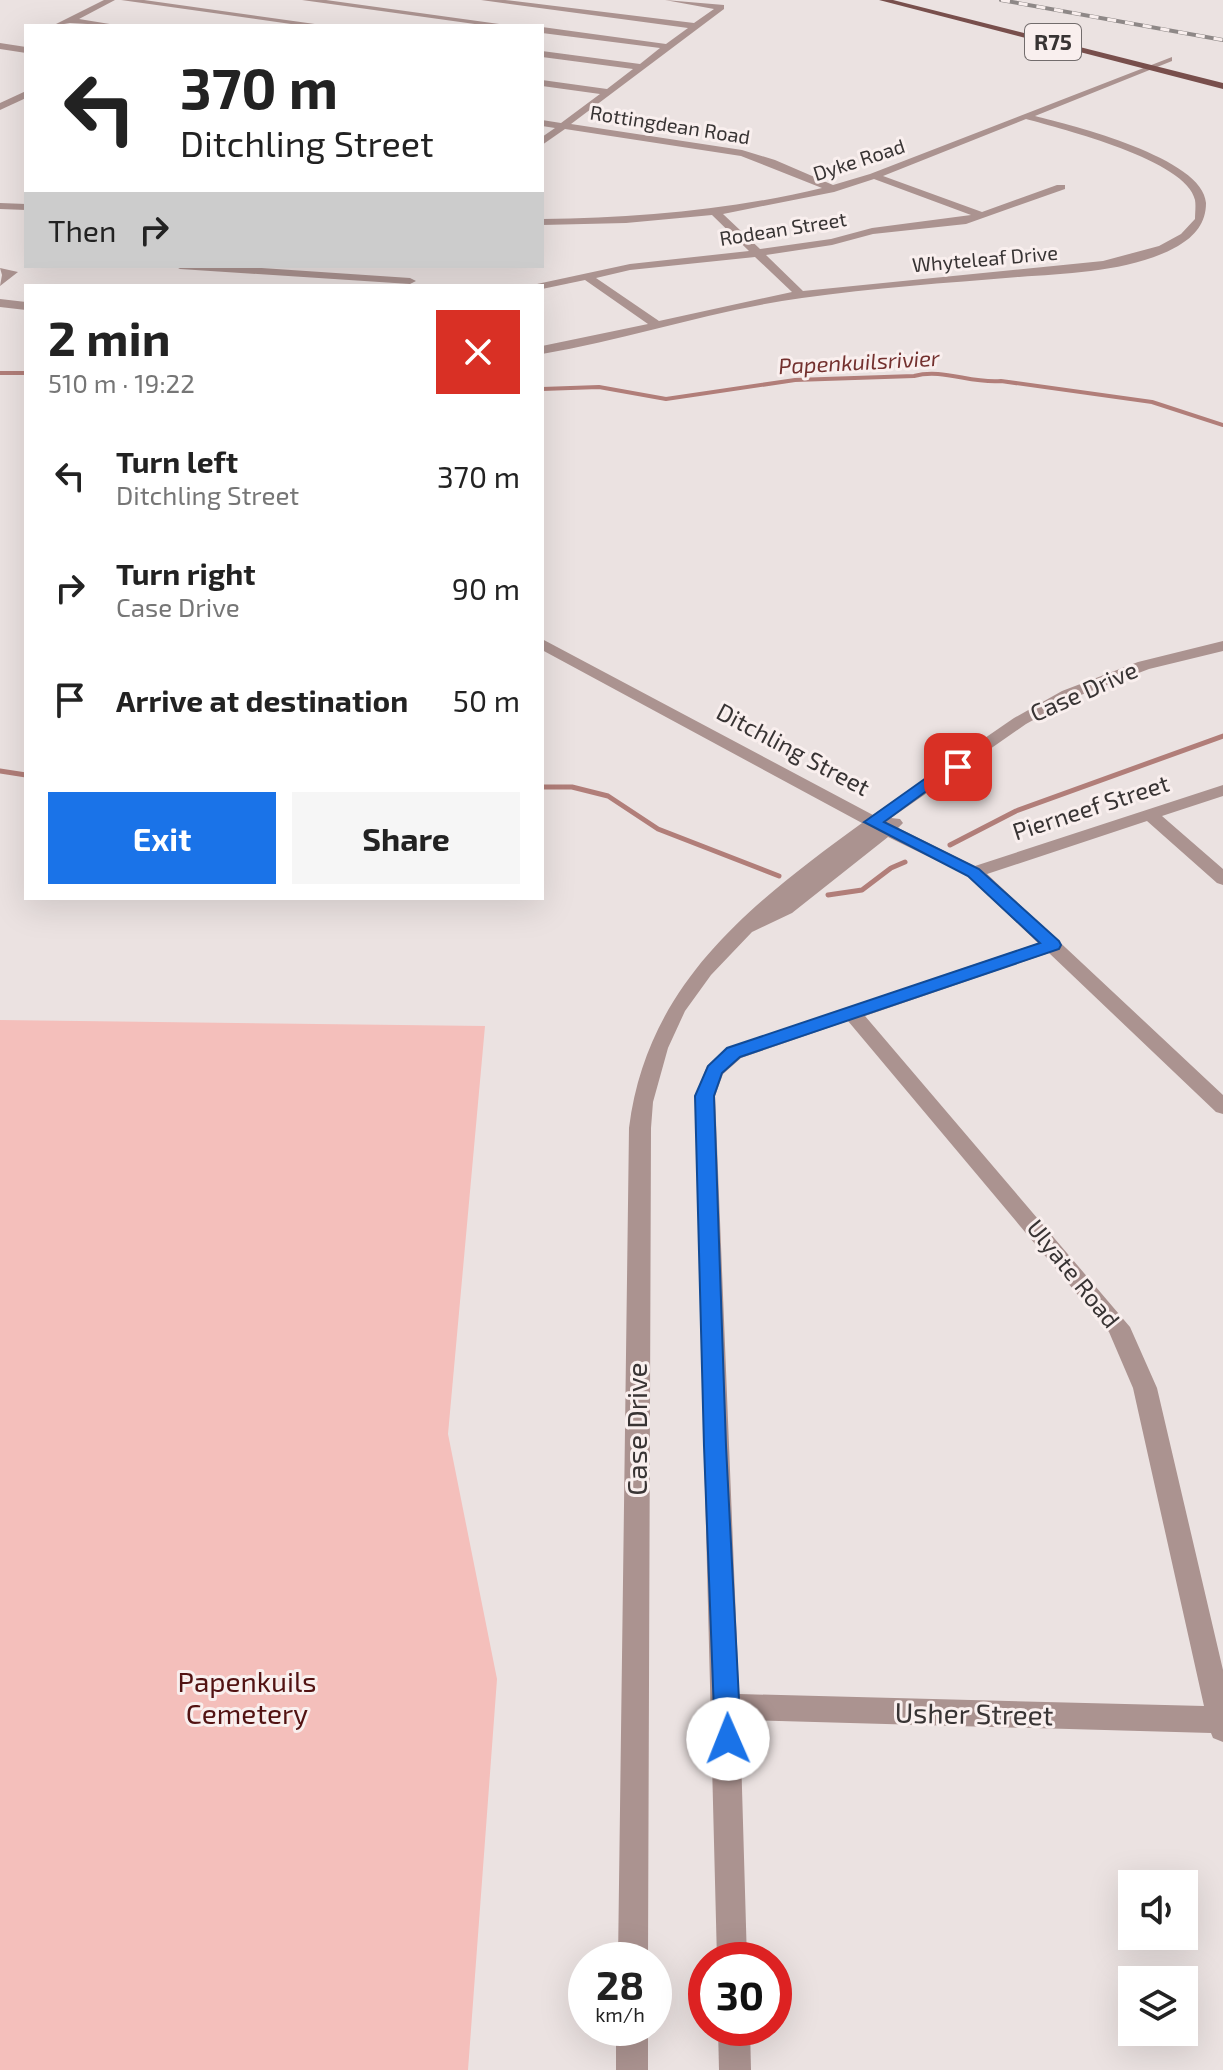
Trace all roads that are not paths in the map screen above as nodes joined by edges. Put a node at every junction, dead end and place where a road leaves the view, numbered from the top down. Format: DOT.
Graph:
graph roads {
  1 [pos="111,0"];
  2 [pos="125,0"];
  3 [pos="485,0"];
  4 [pos="669,0"];
  5 [pos="883,0"];
  6 [pos="925,0"];
  7 [pos="312,2"];
  8 [pos="522,2"];
  9 [pos="508,10"];
  10 [pos="293,14"];
  11 [pos="498,17"];
  12 [pos="69,19"];
  13 [pos="281,20"];
  14 [pos="1018,22"];
  15 [pos="60,24"];
  16 [pos="104,24"];
  17 [pos="274,24"];
  18 [pos="310,24"];
  19 [pos="478,24"];
  20 [pos="488,24"];
  21 [pos="697,26"];
  22 [pos="544,30"];
  23 [pos="670,47"];
  24 [pos="544,54"];
  25 [pos="1107,56"];
  26 [pos="1156,56"];
  27 [pos="1169,59"];
  28 [pos="1183,62"];
  29 [pos="1149,66"];
  30 [pos="641,67"];
  31 [pos="1127,75"];
  32 [pos="544,83"];
  33 [pos="1223,86"];
  34 [pos="609,92"];
  35 [pos="24,95"];
  36 [pos="0,107"];
  37 [pos="1025,116"];
  38 [pos="544,120"];
  39 [pos="569,124"];
  40 [pos="544,141"];
  41 [pos="874,176"];
  42 [pos="1061,187"];
  43 [pos="834,189"];
  44 [pos="0,206"];
  45 [pos="24,207"];
  46 [pos="715,212"];
  47 [pos="983,216"];
  48 [pos="544,222"];
  49 [pos="757,253"];
  50 [pos="205,268"];
  51 [pos="10,270"];
  52 [pos="588,277"];
  53 [pos="0,283"];
  54 [pos="409,284"];
  55 [pos="544,285"];
  56 [pos="800,294"];
  57 [pos="0,303"];
  58 [pos="24,306"];
  59 [pos="658,326"];
  60 [pos="544,350"];
  61 [pos="544,645"];
  62 [pos="1223,646"];
  63 [pos="1223,790"];
  64 [pos="1150,814"];
  65 [pos="880,826"];
  66 [pos="974,872"];
  67 [pos="1223,879"];
  68 [pos="1053,945"];
  69 [pos="852,1013"];
  70 [pos="1223,1107"];
  71 [pos="727,1707"];
  72 [pos="1222,1724"];
  73 [pos="633,1942"];
  74 [pos="732,1942"];
  75 [pos="632,2046"];
  76 [pos="734,2046"];
  77 [pos="632,2070"];
  78 [pos="735,2070"];
  1 -- 12 [label="street"];
  2 -- 13 [label="street"];
  3 -- 8 [label="street"];
  4 -- 21 [label="street"];
  5 -- 25 [label="main road, R75"];
  6 -- 14 [label="main road, R75"];
  7 -- 19 [label="street"];
  8 -- 9 [label="street"];
  8 -- 21 [label="street"];
  10 -- 13 [label="street"];
  11 -- 20 [label="street"];
  12 -- 15 [label="street"];
  12 -- 16 [label="street"];
  13 -- 17 [label="street"];
  13 -- 18 [label="street"];
  21 -- 23 [label="street"];
  22 -- 23 [label="street"];
  23 -- 30 [label="street"];
  24 -- 30 [label="street"];
  25 -- 29 [label="main road, R75"];
  25 -- 31 [label="main road"];
  26 -- 27 [label="main road"];
  27 -- 28 [label="main road"];
  27 -- 29 [label="street, Dyke Road"];
  29 -- 31 [label="street, Dyke Road"];
  29 -- 33 [label="main road, R75"];
  30 -- 34 [label="street"];
  31 -- 37 [label="street, Dyke Road"];
  32 -- 34 [label="street"];
  34 -- 39 [label="street"];
  35 -- 36 [label="street"];
  37 -- 41 [label="street, Dyke Road"];
  37 -- 56 [label="street, Whyteleaf Drive"];
  38 -- 39 [label="street, Rottingdean Road"];
  39 -- 40 [label="street"];
  39 -- 43 [label="street, Rottingdean Road"];
  41 -- 43 [label="street, Dyke Road"];
  41 -- 47 [label="street"];
  42 -- 47 [label="street, Rodean Street"];
  43 -- 46 [label="street, Dyke Road"];
  44 -- 45 [label="street"];
  46 -- 48 [label="street, Dyke Road"];
  46 -- 49 [label="street"];
  47 -- 49 [label="street, Rodean Street"];
  49 -- 52 [label="street, Rodean Street"];
  49 -- 56 [label="street"];
  50 -- 54 [label="street"];
  51 -- 53 [label="street"];
  52 -- 55 [label="street, Rodean Street"];
  52 -- 59 [label="street"];
  56 -- 59 [label="street, Whyteleaf Drive"];
  57 -- 58 [label="street"];
  59 -- 60 [label="street, Whyteleaf Drive"];
  61 -- 65 [label="street, Ditchling Street"];
  62 -- 65 [label="street, Case Drive"];
  63 -- 64 [label="street, Pierneef Street"];
  64 -- 66 [label="street, Pierneef Street"];
  64 -- 67 [label="street"];
  65 -- 66 [label="street, Ditchling Street"];
  65 -- 73 [label="street, Case Drive"];
  66 -- 68 [label="street, Ditchling Street"];
  68 -- 69 [label="street"];
  68 -- 70 [label="street, Ditchling Street"];
  69 -- 71 [label="street"];
  69 -- 72 [label="street, Ulyate Road"];
  71 -- 72 [label="street, Usher Street"];
  71 -- 74 [label="street"];
  75 -- 77 [label="street"];
  76 -- 78 [label="street"];
}
